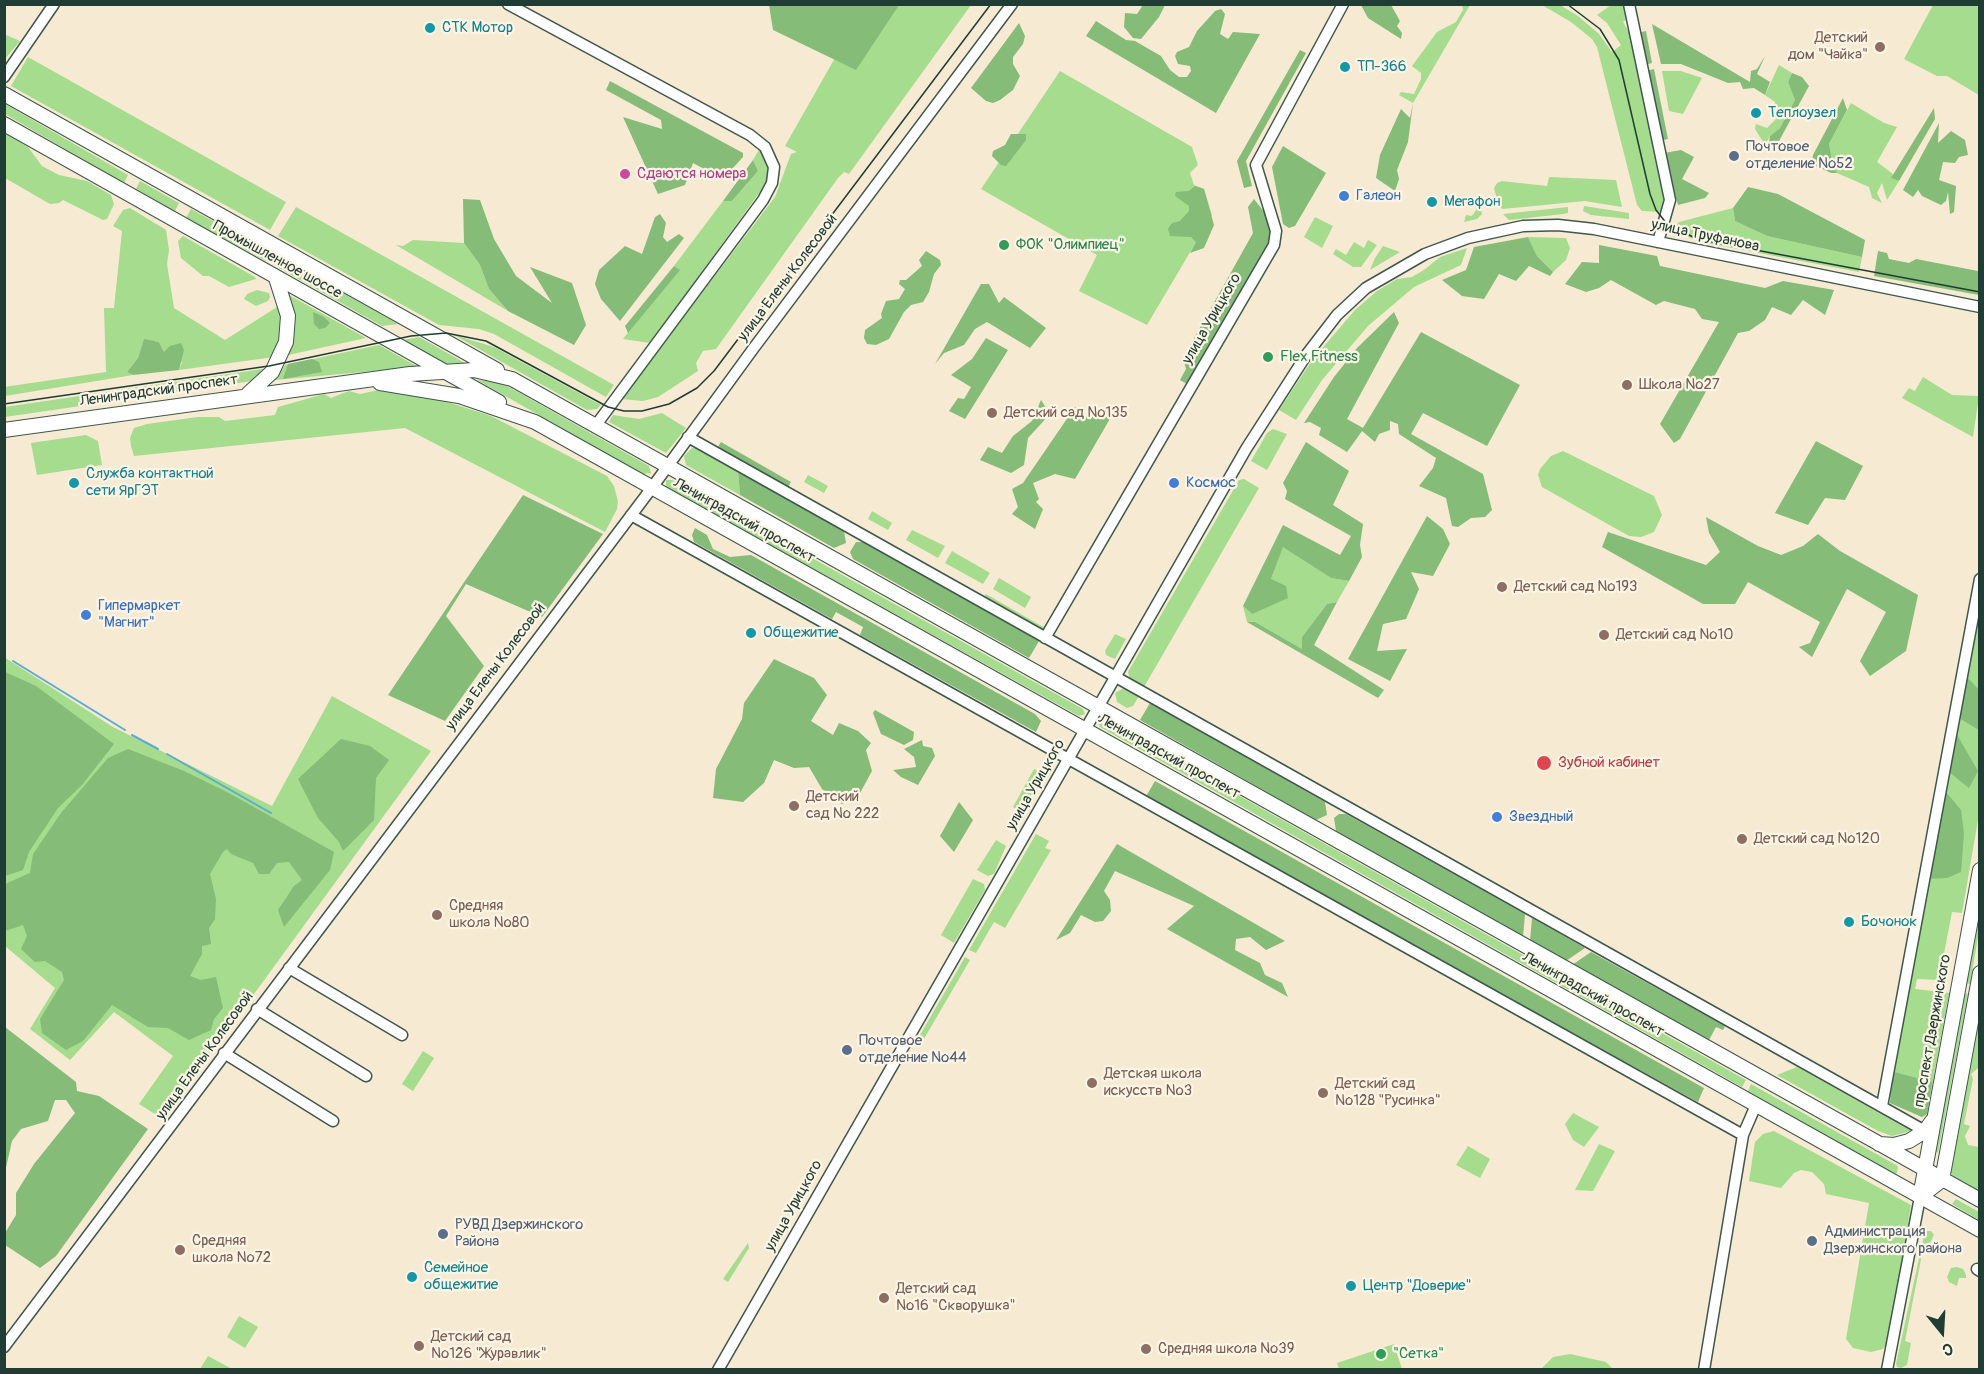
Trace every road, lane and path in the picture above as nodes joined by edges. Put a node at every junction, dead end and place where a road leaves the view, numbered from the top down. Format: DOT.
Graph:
graph roads {
  1 [pos="54,4"];
  2 [pos="508,4"];
  3 [pos="1012,4"];
  4 [pos="1344,4"];
  5 [pos="1629,4"];
  6 [pos="4,77"];
  7 [pos="4,94"];
  8 [pos="4,124"];
  9 [pos="138,170"];
  10 [pos="125,193"];
  11 [pos="188,199"];
  12 [pos="176,222"];
  13 [pos="1658,242"];
  14 [pos="280,249"];
  15 [pos="1425,254"];
  16 [pos="271,275"];
  17 [pos="1980,307"];
  18 [pos="444,371"];
  19 [pos="512,379"];
  20 [pos="319,385"];
  21 [pos="247,395"];
  22 [pos="535,422"];
  23 [pos="596,426"];
  24 [pos="4,430"];
  25 [pos="688,437"];
  26 [pos="668,466"];
  27 [pos="651,489"];
  28 [pos="631,515"];
  29 [pos="1980,579"];
  30 [pos="1045,638"];
  31 [pos="1115,678"];
  32 [pos="1098,707"];
  33 [pos="1086,729"];
  34 [pos="1068,759"];
  35 [pos="1980,870"];
  36 [pos="289,968"];
  37 [pos="1980,973"];
  38 [pos="257,1010"];
  39 [pos="402,1035"];
  40 [pos="224,1053"];
  41 [pos="366,1076"];
  42 [pos="1756,1105"];
  43 [pos="1882,1106"];
  44 [pos="1934,1118"];
  45 [pos="333,1121"];
  46 [pos="1925,1131"];
  47 [pos="1743,1135"];
  48 [pos="1877,1144"];
  49 [pos="1925,1171"];
  50 [pos="1942,1180"];
  51 [pos="1920,1197"];
  52 [pos="1980,1200"];
  53 [pos="1980,1230"];
  54 [pos="4,1347"];
  55 [pos="718,1370"];
  56 [pos="1704,1370"];
  57 [pos="1887,1370"];
  1 -- 6 [label="street"];
  2 -- 23 [label="street"];
  3 -- 25 [label="street, улица Елены Колесовой"];
  4 -- 30 [label="street, улица Урицкого"];
  5 -- 13 [label="street"];
  7 -- 9 [label="main road, Промышленное шоссе"];
  8 -- 10 [label="main road, Промышленное шоссе"];
  9 -- 10 [label="main road"];
  9 -- 11 [label="main road, Промышленное шоссе"];
  10 -- 12 [label="main road, Промышленное шоссе"];
  11 -- 12 [label="main road"];
  11 -- 14 [label="main road, Промышленное шоссе"];
  12 -- 16 [label="main road, Промышленное шоссе"];
  13 -- 15 [label="street, улица Труфанова"];
  13 -- 17 [label="street, улица Труфанова"];
  14 -- 16 [label="main road"];
  14 -- 19 [label="main road, Промышленное шоссе"];
  15 -- 31 [label="street, улица Урицкого"];
  16 -- 18 [label="main road, Промышленное шоссе"];
  16 -- 21 [label="main road"];
  18 -- 19 [label="main road, Ленинградский проспект"];
  18 -- 20 [label="main road, Ленинградский проспект"];
  18 -- 22 [label="main road, Промышленное шоссе"];
  19 -- 23 [label="main road, Ленинградский проспект"];
  20 -- 21 [label="main road, Ленинградский проспект"];
  20 -- 22 [label="main road, Ленинградский проспект"];
  21 -- 24 [label="main road, Ленинградский проспект"];
  22 -- 27 [label="main road, Ленинградский проспект"];
  23 -- 26 [label="main road, Ленинградский проспект"];
  25 -- 26 [label="street, улица Елены Колесовой"];
  25 -- 30 [label="street"];
  26 -- 27 [label="street, улица Елены Колесовой"];
  26 -- 32 [label="main road, Ленинградский проспект"];
  27 -- 28 [label="street, улица Елены Колесовой"];
  27 -- 33 [label="main road, Ленинградский проспект"];
  28 -- 34 [label="street"];
  28 -- 36 [label="street, улица Елены Колесовой"];
  29 -- 43 [label="street"];
  30 -- 31 [label="street"];
  31 -- 32 [label="street, улица Урицкого"];
  31 -- 43 [label="street"];
  32 -- 33 [label="street, улица Урицкого"];
  32 -- 48 [label="main road, Ленинградский проспект"];
  33 -- 34 [label="street, улица Урицкого"];
  33 -- 42 [label="main road, Ленинградский проспект"];
  34 -- 47 [label="street"];
  34 -- 55 [label="street, улица Урицкого"];
  35 -- 44 [label="main road, проспект Дзержинского"];
  36 -- 38 [label="street, улица Елены Колесовой"];
  36 -- 39 [label="street"];
  37 -- 50 [label="main road"];
  38 -- 40 [label="street, улица Елены Колесовой"];
  38 -- 41 [label="street"];
  40 -- 45 [label="street"];
  40 -- 54 [label="street, улица Елены Колесовой"];
  42 -- 47 [label="street"];
  42 -- 51 [label="main road, Ленинградский проспект"];
  43 -- 46 [label="street"];
  44 -- 46 [label="main road"];
  44 -- 49 [label="main road, проспект Дзержинского"];
  46 -- 48 [label="main road"];
  47 -- 56 [label="street"];
  48 -- 49 [label="main road, Ленинградский проспект"];
  49 -- 50 [label="main road, Ленинградский проспект"];
  49 -- 51 [label="main road, проспект Дзержинского"];
  50 -- 51 [label="main road"];
  50 -- 52 [label="main road, Ленинградский проспект"];
  51 -- 53 [label="main road, Ленинградский проспект"];
  51 -- 57 [label="street, проспект Дзержинского"];
}
